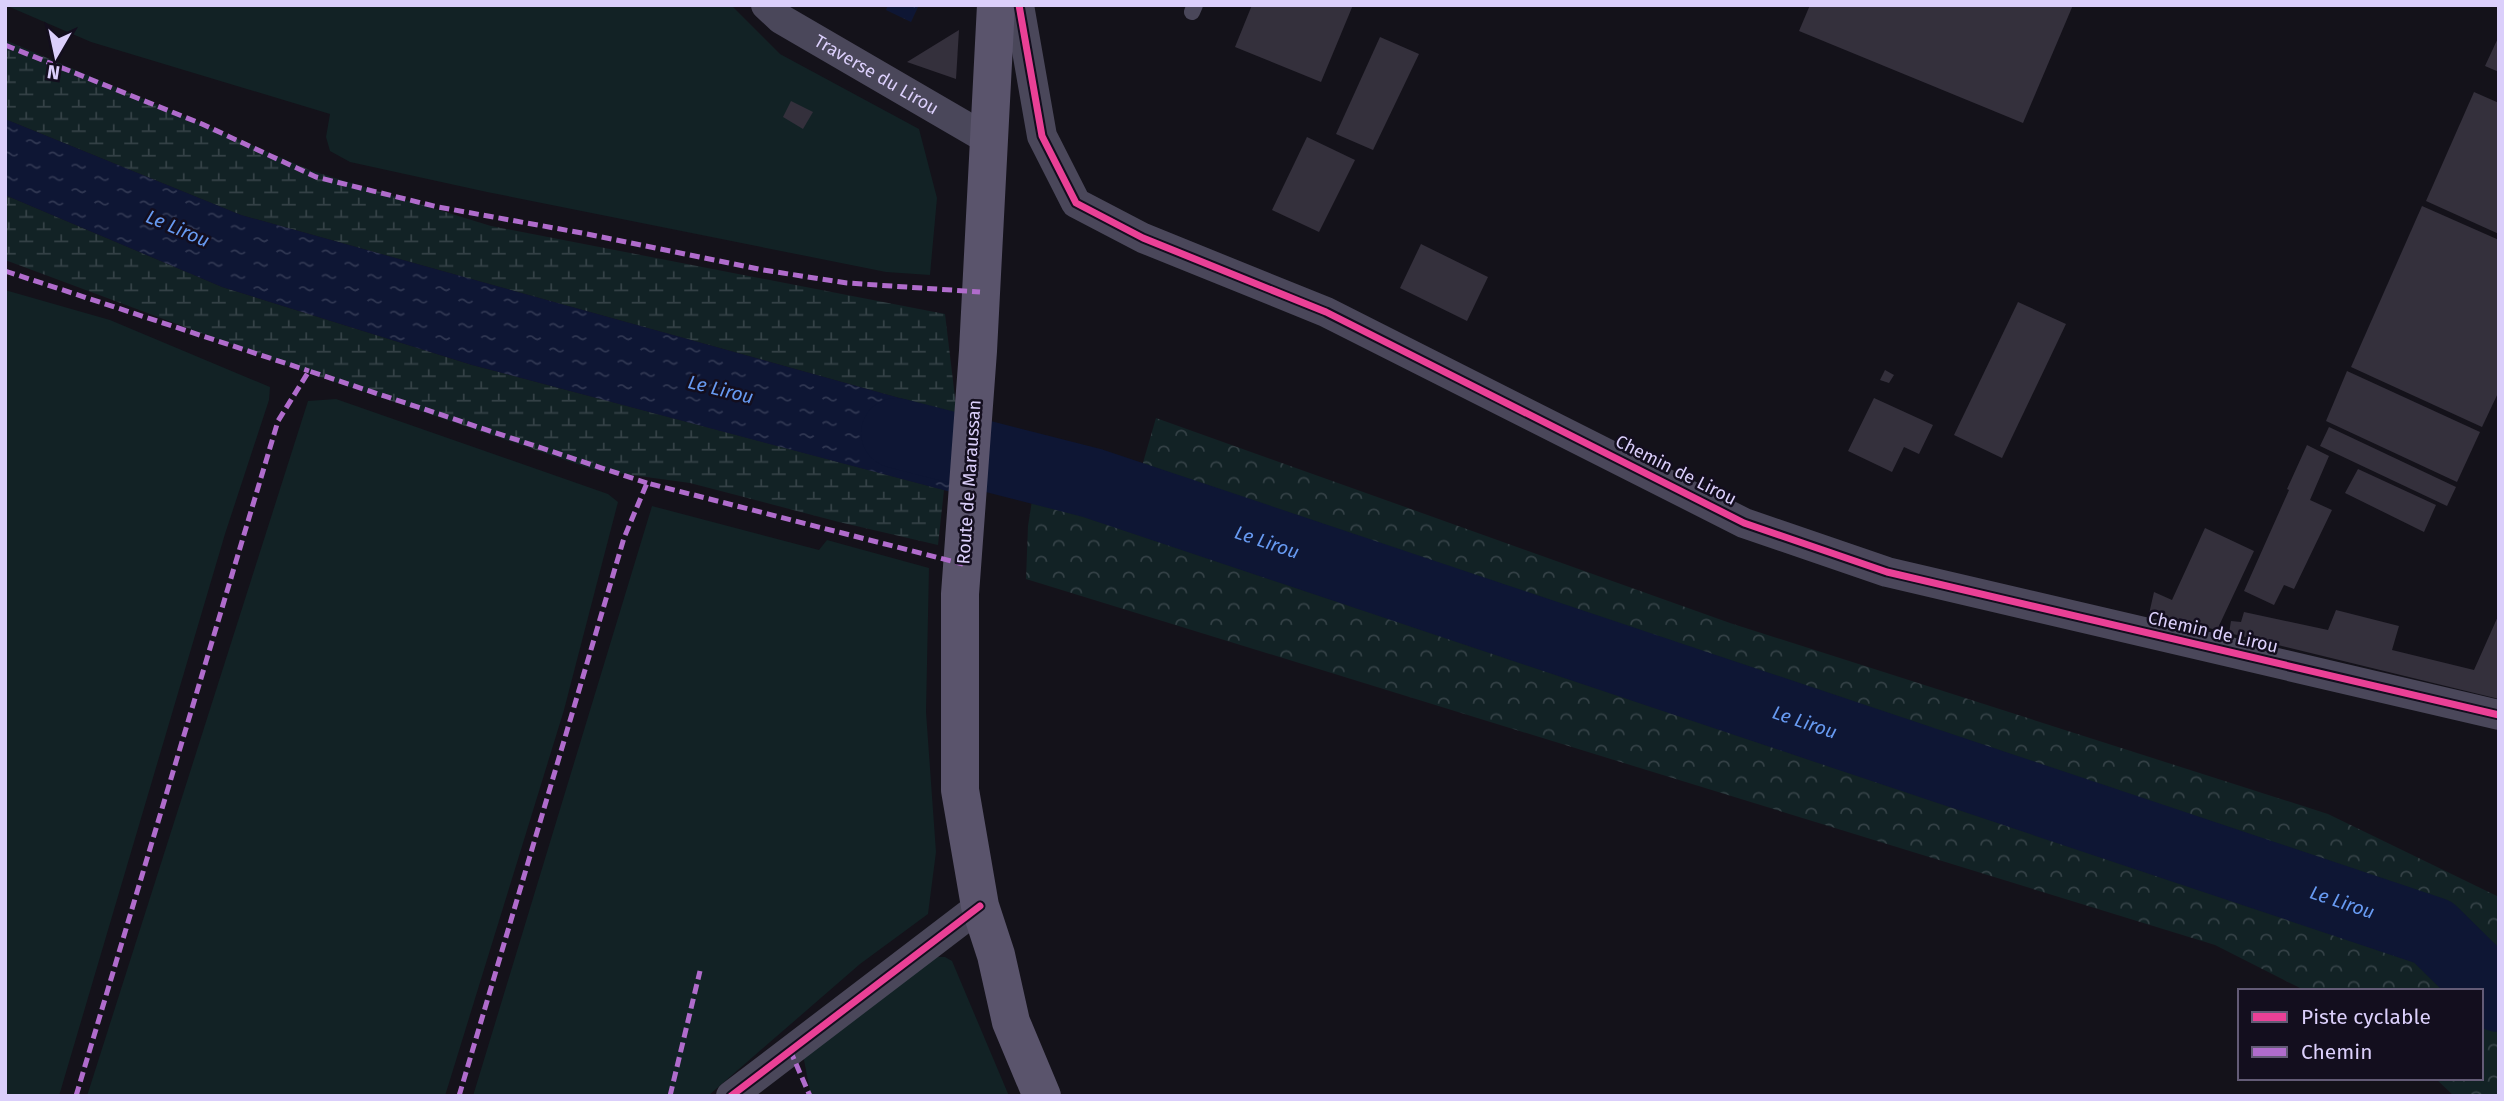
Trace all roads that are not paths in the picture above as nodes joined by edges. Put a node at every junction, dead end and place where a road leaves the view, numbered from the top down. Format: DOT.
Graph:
graph roads {
  1 [pos="766,5"];
  2 [pos="996,5"];
  3 [pos="1019,5"];
  4 [pos="989,141"];
  5 [pos="2499,715"];
  6 [pos="980,906"];
  7 [pos="996,955"];
  8 [pos="731,1096"];
  9 [pos="1042,1096"];
  10 [pos="1065,1096"];
  1 -- 4 [label="street, Traverse du Lirou"];
  2 -- 4 [label="main road, Route de Maraussan"];
  3 -- 5 [label="street, Chemin de Lirou"];
  4 -- 6 [label="main road, Route de Maraussan"];
  6 -- 7 [label="main road, Route de Maraussan"];
  6 -- 8 [label="street"];
  7 -- 9 [label="main road, Route de Maraussan"];
  7 -- 10 [label="main road, Route de Maraussan"];
}
